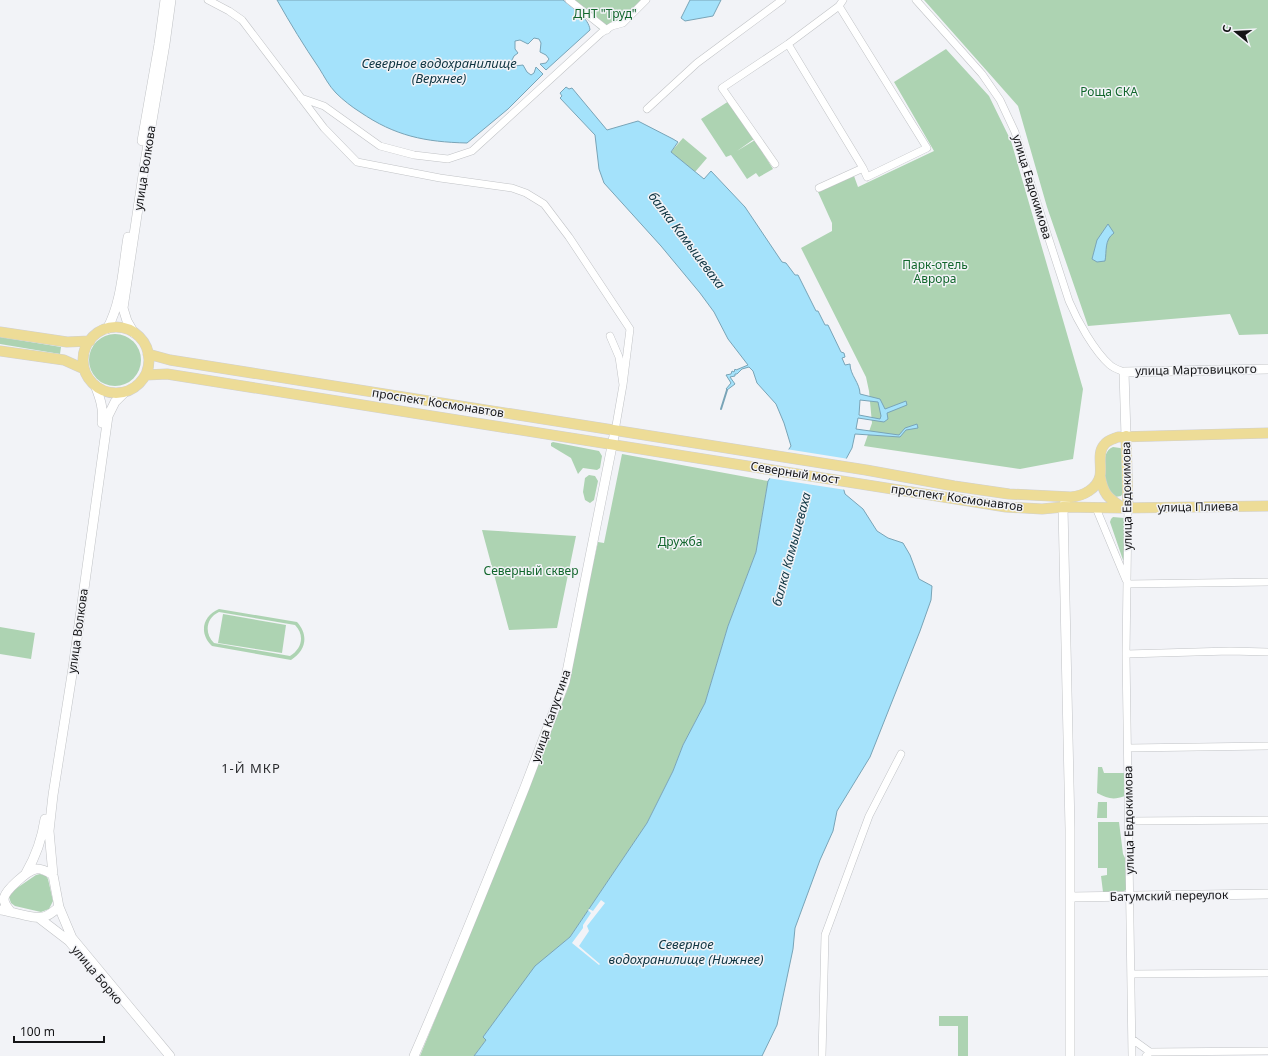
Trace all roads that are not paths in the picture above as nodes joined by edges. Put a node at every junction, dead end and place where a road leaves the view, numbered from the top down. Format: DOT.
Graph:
graph roads {
  1 [pos="165,0"];
  2 [pos="171,0"];
  3 [pos="208,0"];
  4 [pos="570,0"];
  5 [pos="646,0"];
  6 [pos="782,0"];
  7 [pos="916,0"];
  8 [pos="841,3"];
  9 [pos="607,30"];
  10 [pos="788,44"];
  11 [pos="300,98"];
  12 [pos="647,109"];
  13 [pos="775,164"];
  14 [pos="864,168"];
  15 [pos="819,188"];
  16 [pos="107,329"];
  17 [pos="0,332"];
  18 [pos="134,333"];
  19 [pos="610,336"];
  20 [pos="90,341"];
  21 [pos="0,351"];
  22 [pos="148,354"];
  23 [pos="84,369"];
  24 [pos="1268,369"];
  25 [pos="1124,372"];
  26 [pos="146,375"];
  27 [pos="95,385"];
  28 [pos="623,385"];
  29 [pos="125,392"];
  30 [pos="615,431"];
  31 [pos="1268,433"];
  32 [pos="1126,436"];
  33 [pos="613,444"];
  34 [pos="729,449"];
  35 [pos="727,462"];
  36 [pos="866,470"];
  37 [pos="1100,476"];
  38 [pos="864,483"];
  39 [pos="1066,497"];
  40 [pos="1268,506"];
  41 [pos="1063,507"];
  42 [pos="1096,508"];
  43 [pos="1125,508"];
  44 [pos="1268,582"];
  45 [pos="1127,584"];
  46 [pos="1268,652"];
  47 [pos="1126,654"];
  48 [pos="1268,746"];
  49 [pos="1128,748"];
  50 [pos="901,754"];
  51 [pos="1268,820"];
  52 [pos="1129,821"];
  53 [pos="26,873"];
  54 [pos="53,875"];
  55 [pos="3,894"];
  56 [pos="1268,894"];
  57 [pos="1070,897"];
  58 [pos="1130,897"];
  59 [pos="59,907"];
  60 [pos="0,910"];
  61 [pos="10,911"];
  62 [pos="39,918"];
  63 [pos="1131,974"];
  64 [pos="1268,974"];
  65 [pos="1132,1039"];
  66 [pos="1268,1051"];
  67 [pos="1148,1054"];
  68 [pos="164,1056"];
  69 [pos="170,1056"];
  70 [pos="414,1056"];
  71 [pos="822,1056"];
  72 [pos="1070,1056"];
  73 [pos="1132,1056"];
  1 -- 16 [label="main road, улица Волкова"];
  2 -- 18 [label="main road, улица Волкова"];
  3 -- 11 [label="street"];
  4 -- 9 [label="street"];
  5 -- 9 [label="street"];
  6 -- 12 [label="street"];
  7 -- 25 [label="street, улица Евдокимова"];
  8 -- 10 [label="street"];
  8 -- 14 [label="street"];
  9 -- 11 [label="street"];
  10 -- 13 [label="street"];
  10 -- 14 [label="street"];
  11 -- 28 [label="street"];
  14 -- 15 [label="street"];
  16 -- 18 [label="main road"];
  16 -- 20 [label="main road"];
  17 -- 20 [label="main road"];
  18 -- 22 [label="main road"];
  19 -- 28 [label="street, улица Капустина"];
  20 -- 23 [label="main road"];
  21 -- 23 [label="main road"];
  22 -- 26 [label="main road"];
  22 -- 30 [label="main road, проспект Космонавтов"];
  23 -- 27 [label="main road"];
  24 -- 25 [label="main road, улица Мартовицкого"];
  25 -- 32 [label="main road, улица Евдокимова"];
  26 -- 29 [label="main road"];
  26 -- 33 [label="main road, проспект Космонавтов"];
  27 -- 29 [label="main road"];
  27 -- 53 [label="main road, улица Волкова"];
  28 -- 30 [label="street, улица Капустина"];
  29 -- 54 [label="main road, улица Волкова"];
  30 -- 33 [label="main road, улица Капустина"];
  30 -- 34 [label="main road, проспект Космонавтов"];
  31 -- 32 [label="main road"];
  32 -- 37 [label="main road"];
  32 -- 43 [label="main road, улица Евдокимова"];
  33 -- 35 [label="main road, проспект Космонавтов"];
  33 -- 70 [label="main road, улица Капустина"];
  34 -- 36 [label="main road, Северный мост"];
  35 -- 38 [label="main road, Северный мост"];
  36 -- 39 [label="main road, проспект Космонавтов"];
  37 -- 39 [label="main road"];
  37 -- 43 [label="main road"];
  38 -- 41 [label="main road, проспект Космонавтов"];
  39 -- 41 [label="main road"];
  40 -- 43 [label="main road, улица Плиева"];
  41 -- 42 [label="main road, проспект Космонавтов"];
  41 -- 57 [label="main road"];
  42 -- 43 [label="main road, проспект Космонавтов"];
  42 -- 45 [label="street"];
  43 -- 45 [label="street, улица Евдокимова"];
  44 -- 45 [label="street"];
  45 -- 47 [label="street, улица Евдокимова"];
  46 -- 47 [label="street"];
  47 -- 49 [label="street, улица Евдокимова"];
  48 -- 49 [label="street"];
  49 -- 52 [label="street, улица Евдокимова"];
  50 -- 71 [label="street"];
  51 -- 52 [label="street"];
  52 -- 58 [label="street, улица Евдокимова"];
  53 -- 54 [label="main road"];
  53 -- 55 [label="main road"];
  54 -- 59 [label="main road"];
  55 -- 61 [label="main road"];
  56 -- 58 [label="main road, Батумский переулок"];
  57 -- 58 [label="main road, Батумский переулок"];
  57 -- 72 [label="main road"];
  58 -- 63 [label="street, улица Евдокимова"];
  59 -- 62 [label="main road"];
  59 -- 69 [label="main road, улица Борко"];
  60 -- 61 [label="main road"];
  61 -- 62 [label="main road"];
  62 -- 68 [label="main road, улица Борко"];
  63 -- 64 [label="street"];
  63 -- 65 [label="street, улица Евдокимова"];
  65 -- 67 [label="street"];
  65 -- 73 [label="street, улица Евдокимова"];
  66 -- 67 [label="street"];
}
